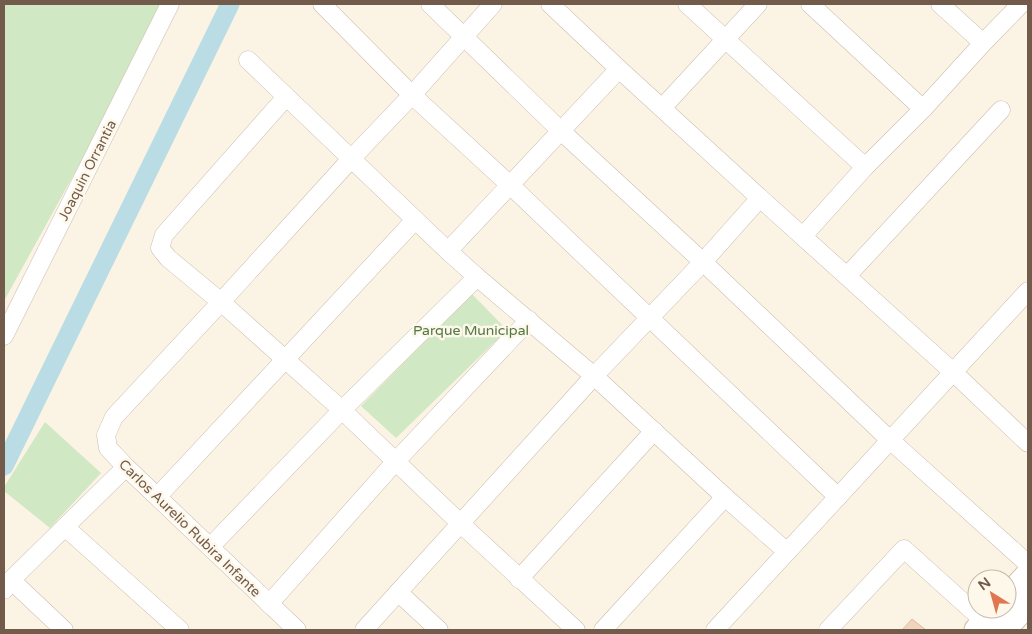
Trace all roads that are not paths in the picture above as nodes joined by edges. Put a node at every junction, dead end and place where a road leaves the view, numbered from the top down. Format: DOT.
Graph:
graph roads {
  1 [pos="170,4"];
  2 [pos="322,4"];
  3 [pos="430,4"];
  4 [pos="493,4"];
  5 [pos="550,4"];
  6 [pos="687,4"];
  7 [pos="758,4"];
  8 [pos="810,4"];
  9 [pos="940,4"];
  10 [pos="1021,4"];
  11 [pos="464,36"];
  12 [pos="726,39"];
  13 [pos="983,43"];
  14 [pos="248,60"];
  15 [pos="619,69"];
  16 [pos="412,95"];
  17 [pos="286,97"];
  18 [pos="662,108"];
  19 [pos="923,109"];
  20 [pos="1001,110"];
  21 [pos="562,131"];
  22 [pos="351,159"];
  23 [pos="865,167"];
  24 [pos="510,185"];
  25 [pos="760,198"];
  26 [pos="415,220"];
  27 [pos="803,236"];
  28 [pos="448,251"];
  29 [pos="703,262"];
  30 [pos="847,276"];
  31 [pos="477,277"];
  32 [pos="1028,291"];
  33 [pos="221,302"];
  34 [pos="649,318"];
  35 [pos="529,320"];
  36 [pos="4,336"];
  37 [pos="285,360"];
  38 [pos="953,372"];
  39 [pos="594,376"];
  40 [pos="342,410"];
  41 [pos="654,431"];
  42 [pos="1027,439"];
  43 [pos="890,440"];
  44 [pos="396,461"];
  45 [pos="126,467"];
  46 [pos="158,496"];
  47 [pos="725,497"];
  48 [pos="838,497"];
  49 [pos="461,524"];
  50 [pos="65,527"];
  51 [pos="210,547"];
  52 [pos="787,552"];
  53 [pos="1028,564"];
  54 [pos="1028,575"];
  55 [pos="519,579"];
  56 [pos="8,585"];
  57 [pos="1017,587"];
  58 [pos="398,592"];
  59 [pos="1028,603"];
  60 [pos="269,604"];
  61 [pos="990,623"];
  62 [pos="64,630"];
  63 [pos="180,630"];
  64 [pos="297,630"];
  65 [pos="364,630"];
  66 [pos="439,630"];
  67 [pos="576,630"];
  68 [pos="603,630"];
  69 [pos="715,630"];
  70 [pos="828,630"];
  1 -- 36 [label="street, Joaquin Orrantia"];
  2 -- 16 [label="street"];
  3 -- 11 [label="street"];
  4 -- 11 [label="street"];
  5 -- 15 [label="street"];
  6 -- 12 [label="street"];
  7 -- 12 [label="street"];
  8 -- 19 [label="street"];
  9 -- 13 [label="street"];
  10 -- 13 [label="street"];
  11 -- 16 [label="street"];
  11 -- 21 [label="street"];
  12 -- 18 [label="street"];
  12 -- 23 [label="street"];
  13 -- 19 [label="street"];
  14 -- 17 [label="street"];
  15 -- 18 [label="street"];
  15 -- 21 [label="street"];
  16 -- 22 [label="street"];
  16 -- 24 [label="street"];
  17 -- 22 [label="street"];
  17 -- 33 [label="street"];
  18 -- 25 [label="street"];
  19 -- 23 [label="street"];
  20 -- 30 [label="street"];
  21 -- 24 [label="street"];
  21 -- 29 [label="street"];
  22 -- 26 [label="street"];
  22 -- 33 [label="street"];
  23 -- 27 [label="street"];
  24 -- 28 [label="street"];
  24 -- 34 [label="street"];
  25 -- 27 [label="street"];
  25 -- 29 [label="street"];
  26 -- 28 [label="street"];
  26 -- 37 [label="street"];
  27 -- 30 [label="street"];
  28 -- 31 [label="street"];
  29 -- 34 [label="street"];
  29 -- 43 [label="street"];
  30 -- 38 [label="street"];
  31 -- 35 [label="street"];
  31 -- 40 [label="street"];
  32 -- 38 [label="street"];
  33 -- 37 [label="street"];
  33 -- 45 [label="street, Carlos Aurelio Rubira Infante"];
  34 -- 39 [label="street"];
  34 -- 48 [label="street"];
  35 -- 39 [label="street"];
  35 -- 44 [label="street"];
  37 -- 40 [label="street"];
  37 -- 46 [label="street"];
  38 -- 42 [label="street"];
  38 -- 43 [label="street"];
  39 -- 41 [label="street"];
  39 -- 49 [label="street"];
  40 -- 44 [label="street"];
  40 -- 51 [label="street"];
  41 -- 47 [label="street"];
  41 -- 55 [label="street"];
  43 -- 48 [label="street"];
  43 -- 53 [label="street"];
  44 -- 49 [label="street"];
  44 -- 60 [label="street"];
  45 -- 46 [label="street, Carlos Aurelio Rubira Infante"];
  45 -- 50 [label="street"];
  46 -- 51 [label="street, Carlos Aurelio Rubira Infante"];
  47 -- 52 [label="street"];
  47 -- 68 [label="street"];
  48 -- 52 [label="street"];
  49 -- 55 [label="street"];
  49 -- 58 [label="street"];
  50 -- 56 [label="street"];
  50 -- 63 [label="street"];
  51 -- 60 [label="street, Carlos Aurelio Rubira Infante"];
  52 -- 69 [label="street"];
  54 -- 57 [label="street"];
  55 -- 67 [label="street"];
  56 -- 62 [label="street"];
  58 -- 65 [label="street"];
  58 -- 66 [label="street"];
  59 -- 61 [label="street"];
  60 -- 64 [label="street, Carlos Aurelio Rubira Infante"];
  61 -- 70 [label="street"];
}
